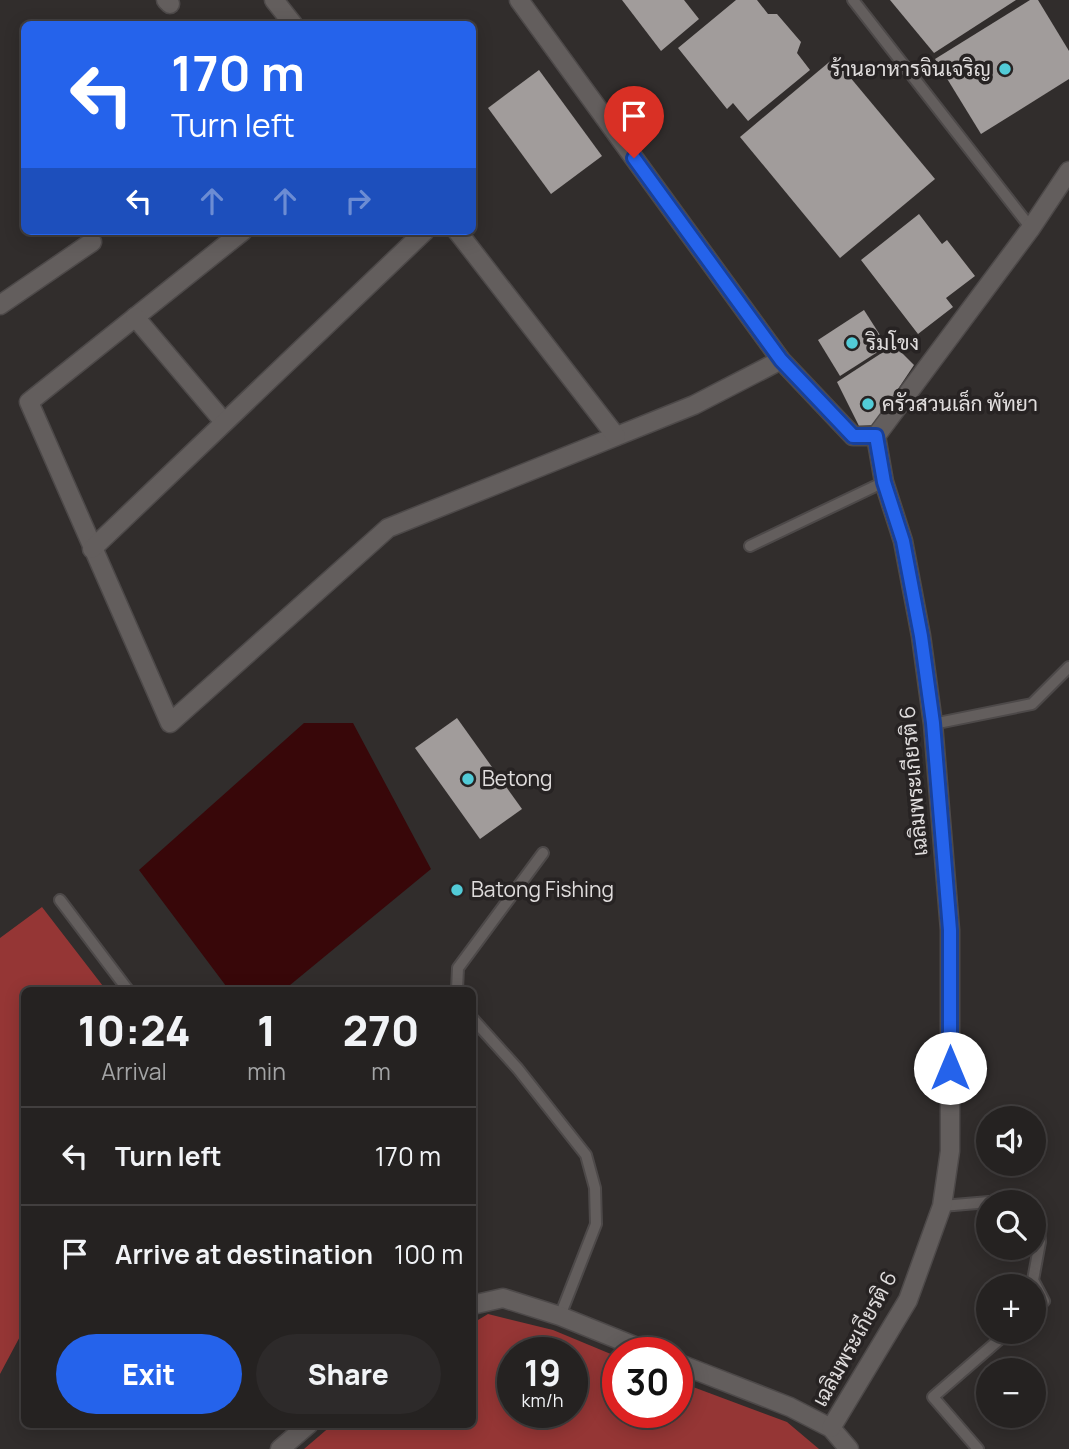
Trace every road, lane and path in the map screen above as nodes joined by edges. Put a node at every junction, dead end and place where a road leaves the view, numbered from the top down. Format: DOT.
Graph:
graph roads {
  1 [pos="274,0"];
  2 [pos="519,0"];
  3 [pos="853,0"];
  4 [pos="291,21"];
  5 [pos="1069,171"];
  6 [pos="1031,228"];
  7 [pos="238,235"];
  8 [pos="421,235"];
  9 [pos="460,235"];
  10 [pos="92,242"];
  11 [pos="0,305"];
  12 [pos="135,317"];
  13 [pos="781,360"];
  14 [pos="224,422"];
  15 [pos="616,436"];
  16 [pos="876,436"];
  17 [pos="884,482"];
  18 [pos="750,546"];
  19 [pos="92,548"];
  20 [pos="1069,667"];
  21 [pos="933,723"];
  22 [pos="543,853"];
  23 [pos="60,900"];
  24 [pos="126,987"];
  25 [pos="457,987"];
  26 [pos="476,1022"];
  27 [pos="976,1203"];
  28 [pos="942,1206"];
  29 [pos="476,1304"];
  30 [pos="560,1316"];
  31 [pos="612,1337"];
  32 [pos="995,1344"];
  33 [pos="693,1369"];
  34 [pos="304,1428"];
  35 [pos="831,1429"];
  36 [pos="280,1449"];
  37 [pos="849,1449"];
  38 [pos="978,1449"];
  1 -- 4 [label="street"];
  2 -- 13 [label="street"];
  3 -- 6 [label="lane"];
  5 -- 6 [label="street"];
  6 -- 16 [label="street"];
  7 -- 12 [label="street"];
  8 -- 14 [label="street"];
  9 -- 15 [label="street"];
  10 -- 11 [label="street"];
  12 -- 14 [label="street"];
  12 -- 19 [label="street"];
  13 -- 15 [label="street"];
  13 -- 16 [label="street"];
  14 -- 19 [label="street"];
  15 -- 19 [label="street"];
  16 -- 17 [label="street, เฉลิมพระเกียรติ 6"];
  17 -- 18 [label="lane"];
  17 -- 21 [label="street, เฉลิมพระเกียรติ 6"];
  20 -- 21 [label="lane"];
  21 -- 28 [label="street, เฉลิมพระเกียรติ 6"];
  22 -- 25 [label="lane"];
  23 -- 24 [label="lane"];
  26 -- 30 [label="lane"];
  27 -- 28 [label="lane"];
  28 -- 35 [label="street, เฉลิมพระเกียรติ 6"];
  29 -- 30 [label="street"];
  30 -- 31 [label="street"];
  32 -- 38 [label="lane"];
  33 -- 35 [label="street"];
  34 -- 36 [label="street"];
  35 -- 37 [label="street"];
}
